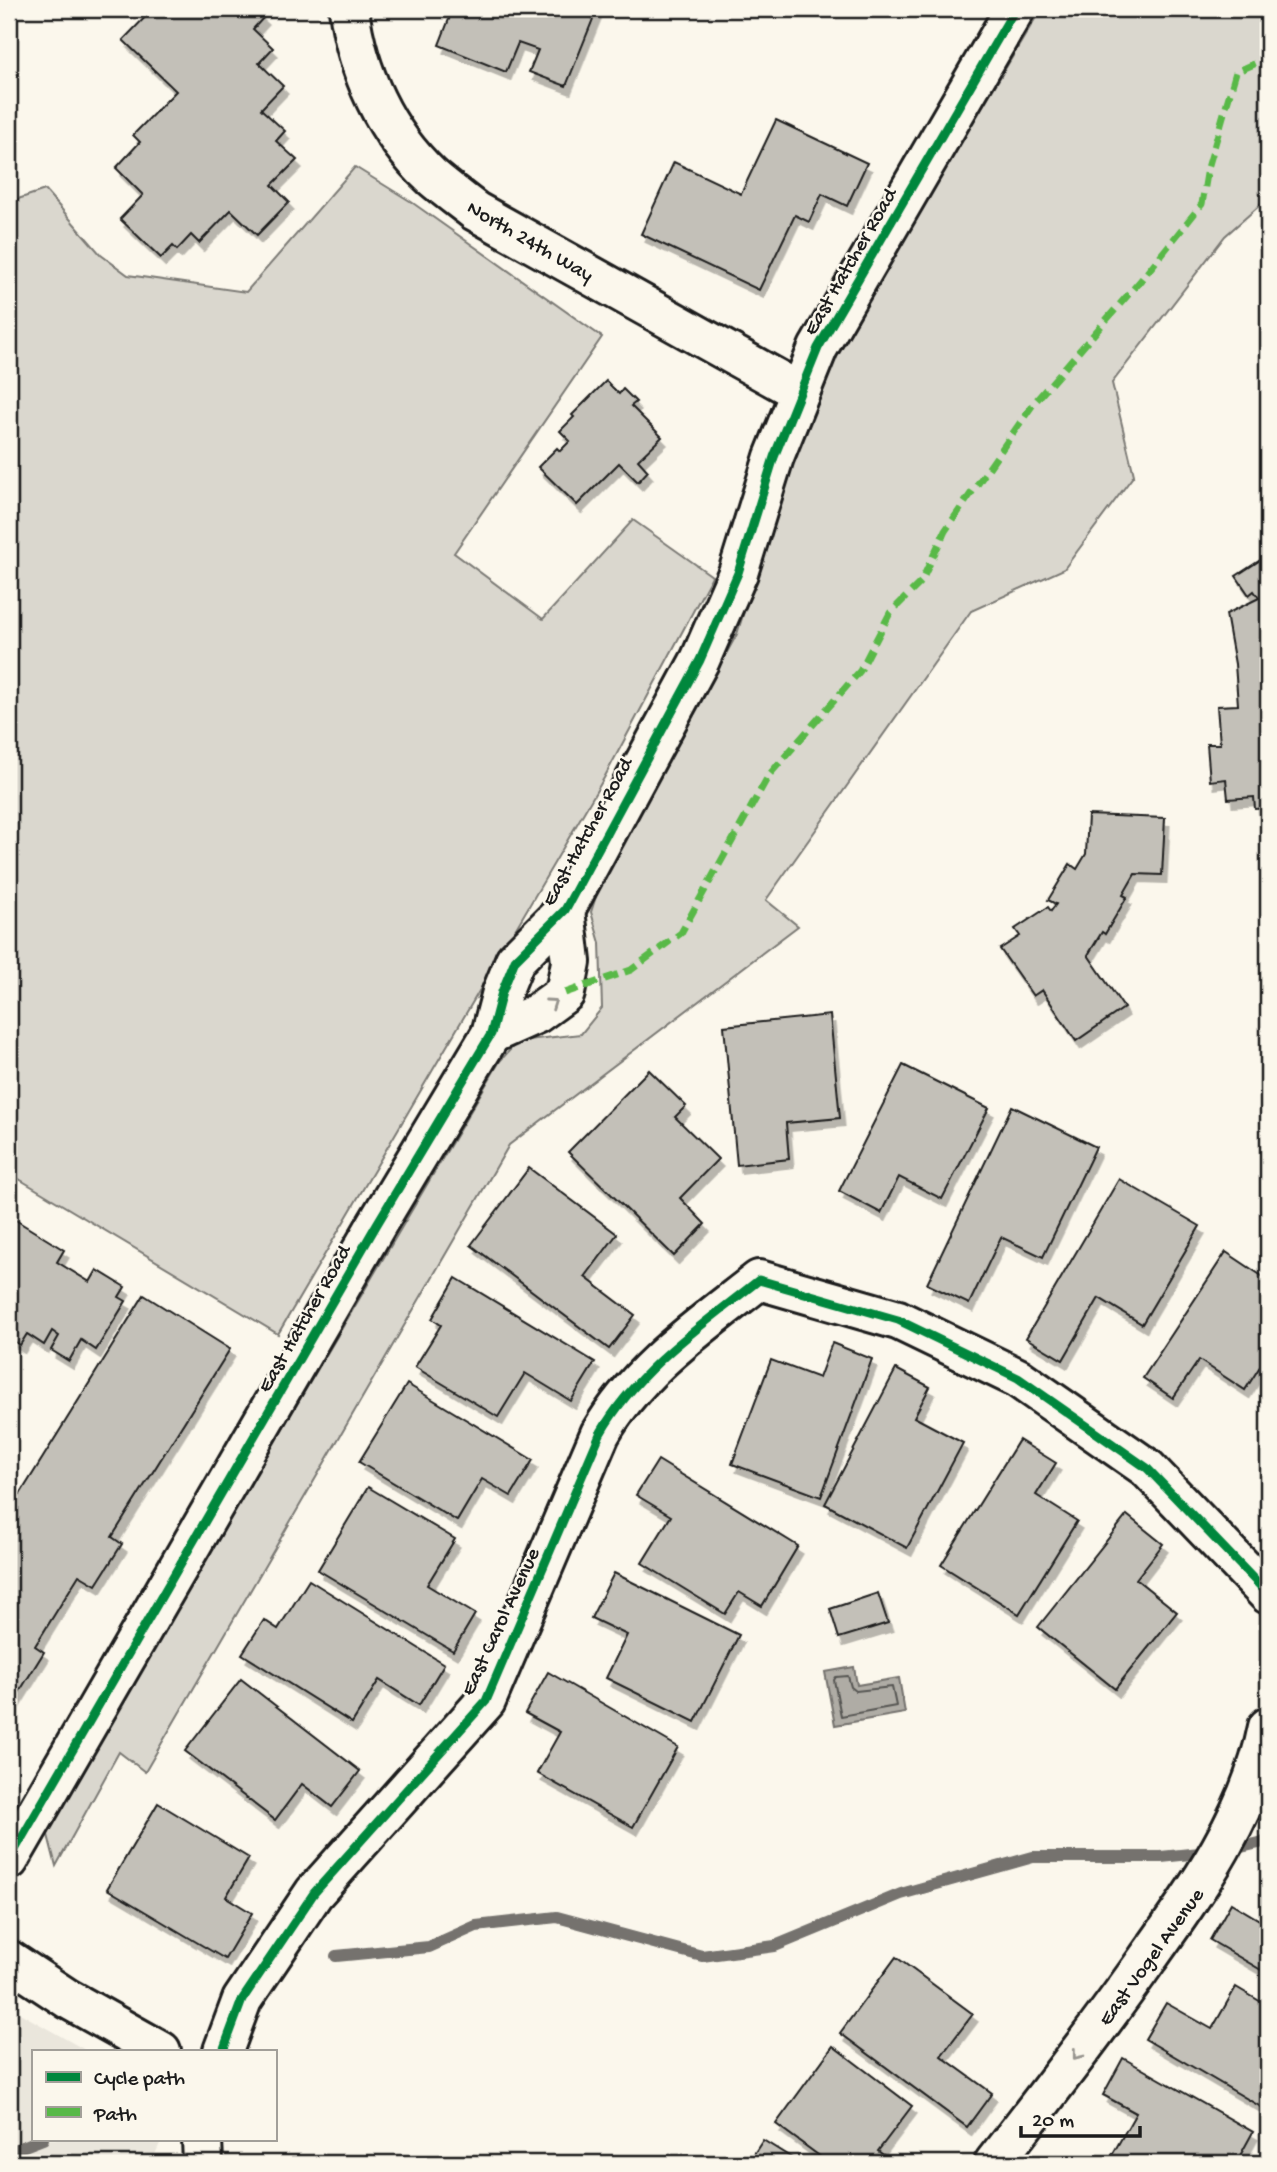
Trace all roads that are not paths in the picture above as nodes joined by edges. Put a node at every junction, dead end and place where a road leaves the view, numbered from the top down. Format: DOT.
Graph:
graph roads {
  1 [pos="349,9"];
  2 [pos="1014,9"];
  3 [pos="800,392"];
  4 [pos="565,910"];
  5 [pos="491,1034"];
  6 [pos="1268,1594"];
  7 [pos="1268,1727"];
  8 [pos="9,1860"];
  9 [pos="9,1960"];
  10 [pos="159,2050"];
  11 [pos="223,2050"];
  12 [pos="202,2140"];
  13 [pos="203,2163"];
  14 [pos="994,2163"];
  1 -- 3 [label="street, North 24th Way"];
  2 -- 3 [label="street, East Hatcher Road"];
  3 -- 4 [label="street, East Hatcher Road"];
  4 -- 5 [label="street, East Hatcher Road"];
  5 -- 4 [label="street, East Hatcher Road, one-way"];
  5 -- 8 [label="street, East Hatcher Road"];
  6 -- 11 [label="street, East Carol Avenue"];
  7 -- 14 [label="street, East Vogel Avenue, one-way"];
  9 -- 10 [label="street"];
  12 -- 13 [label="street"];
}
